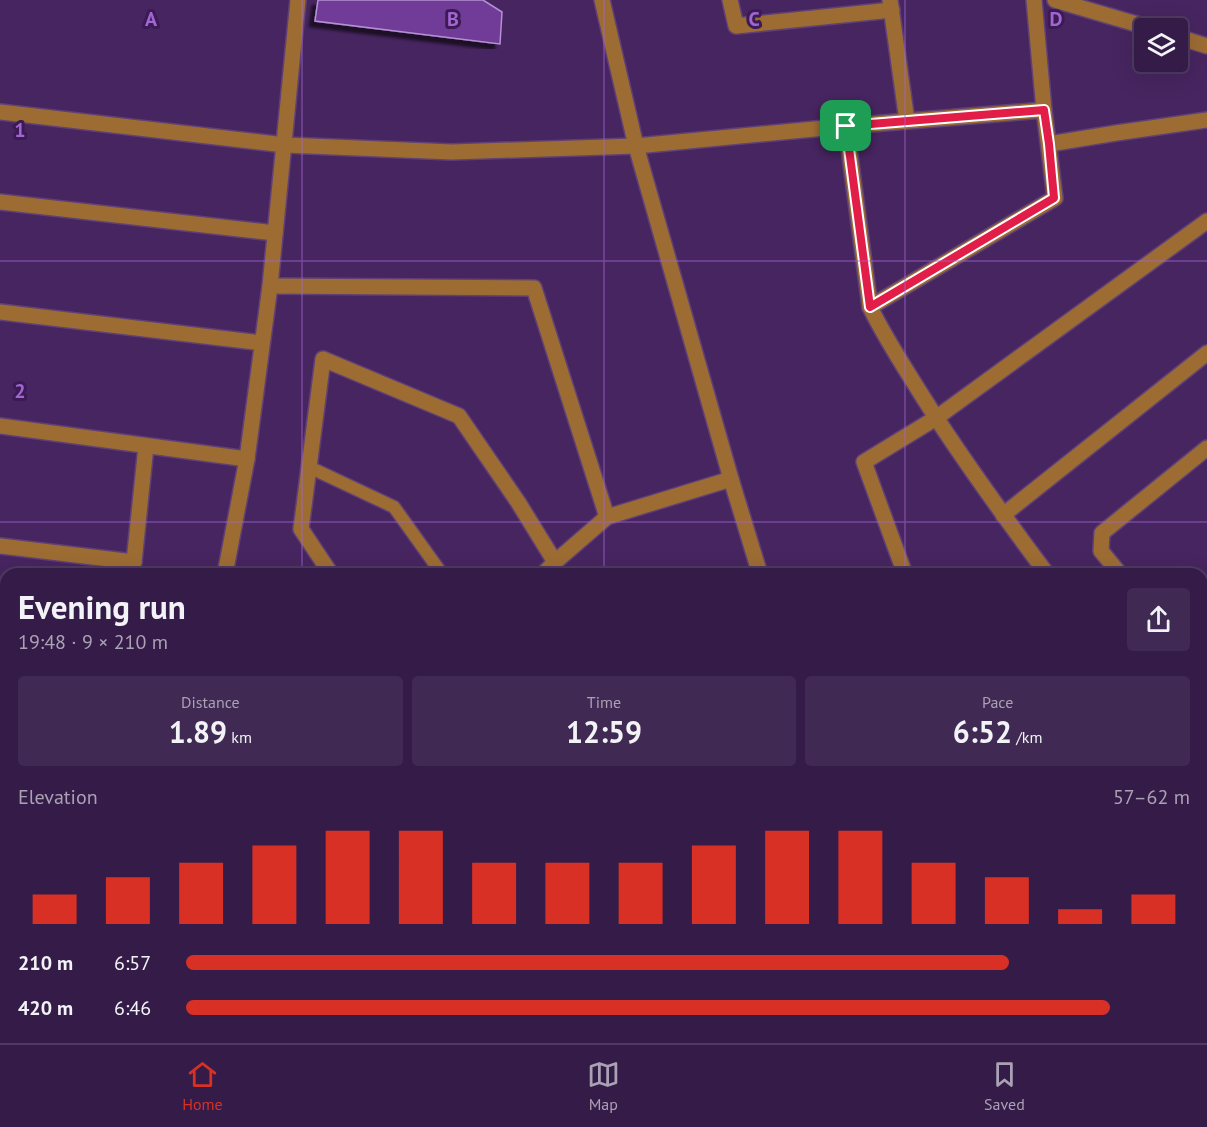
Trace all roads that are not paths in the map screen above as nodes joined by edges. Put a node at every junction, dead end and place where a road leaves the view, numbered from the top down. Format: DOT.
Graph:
graph roads {
  1 [pos="298,0"];
  2 [pos="602,0"];
  3 [pos="730,0"];
  4 [pos="1034,0"];
  5 [pos="1055,0"];
  6 [pos="891,5"];
  7 [pos="1134,23"];
  8 [pos="1188,40"];
  9 [pos="1207,46"];
  10 [pos="1044,110"];
  11 [pos="0,112"];
  12 [pos="1207,120"];
  13 [pos="907,121"];
  14 [pos="846,126"];
  15 [pos="1049,144"];
  16 [pos="285,145"];
  17 [pos="636,146"];
  18 [pos="0,202"];
  19 [pos="1207,222"];
  20 [pos="274,233"];
  21 [pos="270,286"];
  22 [pos="870,307"];
  23 [pos="0,312"];
  24 [pos="262,344"];
  25 [pos="1207,353"];
  26 [pos="936,417"];
  27 [pos="0,426"];
  28 [pos="146,446"];
  29 [pos="1207,448"];
  30 [pos="247,459"];
  31 [pos="309,467"];
  32 [pos="731,479"];
  33 [pos="1003,515"];
  34 [pos="607,517"];
  35 [pos="0,546"];
  36 [pos="555,562"];
  37 [pos="131,568"];
  38 [pos="226,568"];
  39 [pos="327,568"];
  40 [pos="438,568"];
  41 [pos="549,568"];
  42 [pos="758,568"];
  43 [pos="903,568"];
  44 [pos="1043,568"];
  45 [pos="1115,568"];
  1 -- 16 [label="street"];
  2 -- 17 [label="street"];
  3 -- 6 [label="street"];
  4 -- 10 [label="street"];
  5 -- 7 [label="street"];
  6 -- 13 [label="street"];
  8 -- 9 [label="street"];
  10 -- 13 [label="street"];
  10 -- 15 [label="street"];
  11 -- 16 [label="street"];
  12 -- 15 [label="street"];
  13 -- 14 [label="street"];
  14 -- 17 [label="street"];
  14 -- 22 [label="street"];
  15 -- 22 [label="street"];
  16 -- 17 [label="street"];
  16 -- 20 [label="street"];
  17 -- 32 [label="street"];
  18 -- 20 [label="street"];
  19 -- 26 [label="street"];
  20 -- 21 [label="street"];
  21 -- 24 [label="street"];
  21 -- 34 [label="street"];
  22 -- 26 [label="street"];
  23 -- 24 [label="street"];
  24 -- 30 [label="street"];
  25 -- 33 [label="street"];
  26 -- 33 [label="street"];
  26 -- 43 [label="street"];
  27 -- 28 [label="street"];
  28 -- 30 [label="street"];
  28 -- 37 [label="street"];
  29 -- 45 [label="street"];
  30 -- 38 [label="street"];
  31 -- 36 [label="street"];
  31 -- 39 [label="street"];
  31 -- 40 [label="lane"];
  32 -- 34 [label="street"];
  32 -- 42 [label="street"];
  33 -- 44 [label="street"];
  34 -- 36 [label="street"];
  35 -- 37 [label="street"];
  36 -- 41 [label="street"];
}
